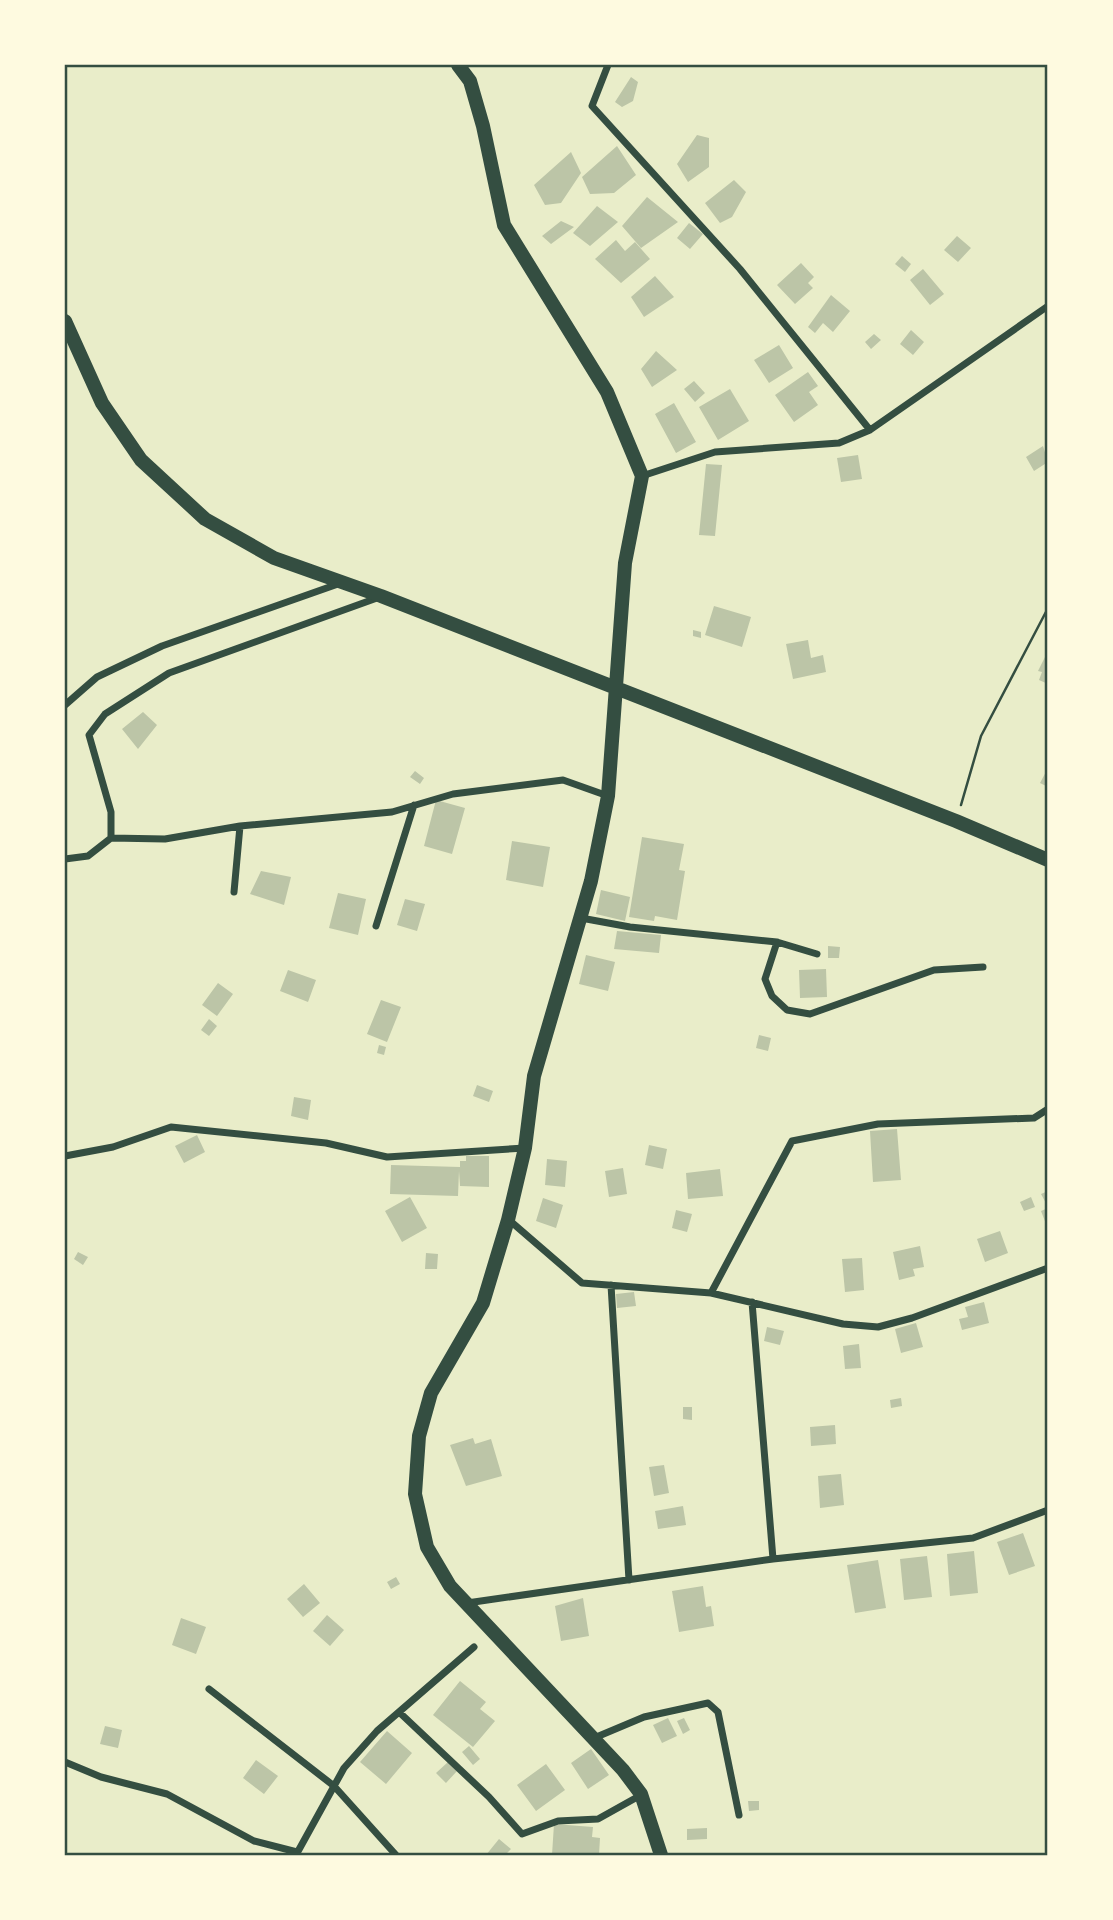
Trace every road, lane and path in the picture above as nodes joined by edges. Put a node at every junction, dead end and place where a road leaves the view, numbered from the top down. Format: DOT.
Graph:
graph roads {
  1 [pos="458,65"];
  2 [pos="608,65"];
  3 [pos="1048,306"];
  4 [pos="65,321"];
  5 [pos="870,430"];
  6 [pos="642,476"];
  7 [pos="339,584"];
  8 [pos="381,596"];
  9 [pos="1048,608"];
  10 [pos="616,689"];
  11 [pos="65,705"];
  12 [pos="608,796"];
  13 [pos="414,805"];
  14 [pos="956,821"];
  15 [pos="240,826"];
  16 [pos="111,838"];
  17 [pos="65,859"];
  18 [pos="1048,860"];
  19 [pos="234,892"];
  20 [pos="580,918"];
  21 [pos="376,926"];
  22 [pos="778,942"];
  23 [pos="817,954"];
  24 [pos="983,967"];
  25 [pos="1048,1109"];
  26 [pos="525,1148"];
  27 [pos="65,1156"];
  28 [pos="508,1220"];
  29 [pos="1048,1268"];
  30 [pos="611,1285"];
  31 [pos="711,1293"];
  32 [pos="752,1302"];
  33 [pos="1048,1510"];
  34 [pos="773,1559"];
  35 [pos="629,1580"];
  36 [pos="467,1603"];
  37 [pos="474,1647"];
  38 [pos="209,1689"];
  39 [pos="399,1712"];
  40 [pos="593,1738"];
  41 [pos="65,1762"];
  42 [pos="334,1786"];
  43 [pos="642,1794"];
  44 [pos="739,1815"];
  45 [pos="297,1854"];
  46 [pos="396,1855"];
  47 [pos="662,1855"];
  1 -- 6 [label="main road"];
  2 -- 5 [label="street"];
  3 -- 5 [label="street"];
  4 -- 7 [label="main road"];
  5 -- 6 [label="street"];
  6 -- 10 [label="main road"];
  7 -- 8 [label="main road"];
  7 -- 11 [label="street"];
  8 -- 10 [label="main road"];
  8 -- 16 [label="street"];
  9 -- 14 [label="path"];
  10 -- 12 [label="main road"];
  10 -- 14 [label="main road"];
  12 -- 13 [label="street"];
  12 -- 20 [label="main road"];
  13 -- 15 [label="street"];
  13 -- 21 [label="street"];
  14 -- 18 [label="main road"];
  15 -- 16 [label="street"];
  15 -- 19 [label="street"];
  16 -- 17 [label="street"];
  20 -- 22 [label="street"];
  20 -- 26 [label="main road"];
  22 -- 23 [label="street"];
  22 -- 24 [label="street"];
  25 -- 31 [label="street"];
  26 -- 27 [label="street"];
  26 -- 28 [label="main road"];
  28 -- 30 [label="street"];
  28 -- 36 [label="main road"];
  29 -- 32 [label="street"];
  30 -- 31 [label="street"];
  30 -- 35 [label="street"];
  31 -- 32 [label="street"];
  32 -- 34 [label="street"];
  33 -- 34 [label="street"];
  34 -- 35 [label="street"];
  35 -- 36 [label="street"];
  36 -- 40 [label="main road"];
  37 -- 39 [label="street"];
  38 -- 42 [label="street"];
  39 -- 42 [label="street"];
  39 -- 43 [label="street"];
  40 -- 43 [label="main road"];
  40 -- 44 [label="street"];
  41 -- 45 [label="street"];
  42 -- 45 [label="street"];
  42 -- 46 [label="street"];
  43 -- 47 [label="main road"];
}
